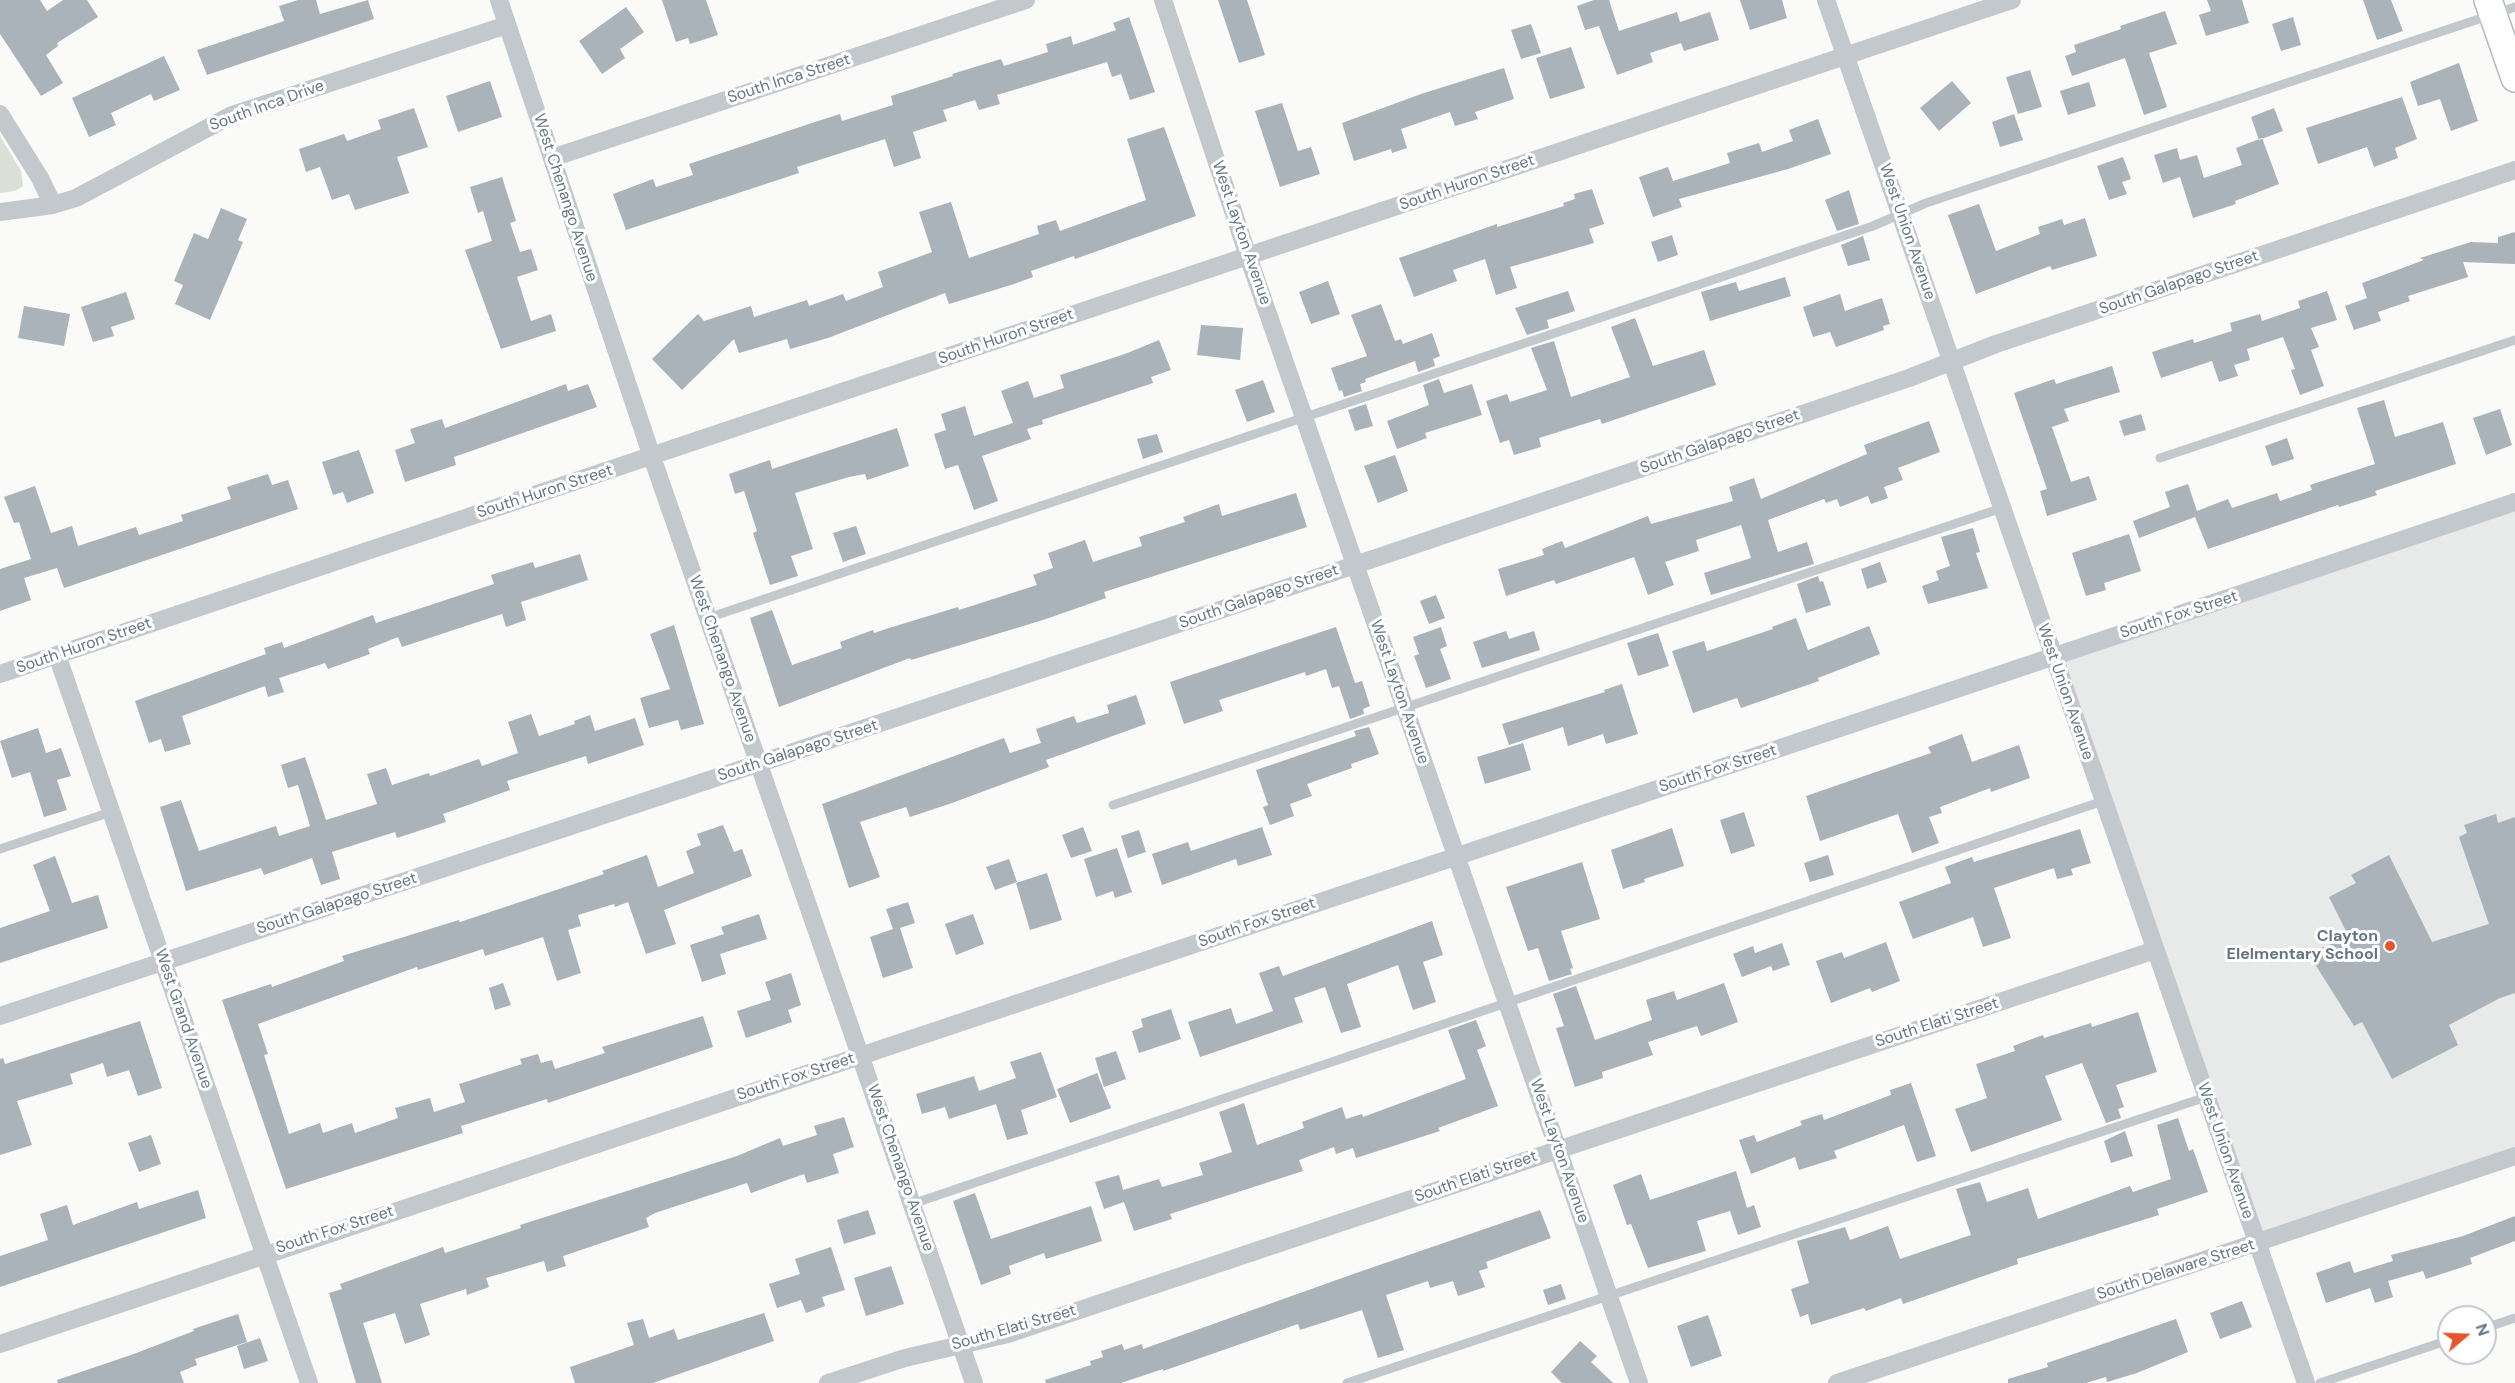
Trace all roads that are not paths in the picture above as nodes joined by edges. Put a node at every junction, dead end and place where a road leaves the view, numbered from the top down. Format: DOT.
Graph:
graph roads {
  1 [pos="499,0"];
  2 [pos="1026,0"];
  3 [pos="1163,0"];
  4 [pos="1826,0"];
  5 [pos="2012,0"];
  6 [pos="2499,7"];
  7 [pos="507,25"];
  8 [pos="1845,56"];
  9 [pos="2515,78"];
  10 [pos="0,114"];
  11 [pos="552,158"];
  12 [pos="2515,170"];
  13 [pos="52,206"];
  14 [pos="0,212"];
  15 [pos="1900,212"];
  16 [pos="1248,256"];
  17 [pos="2515,340"];
  18 [pos="1952,362"];
  19 [pos="1303,416"];
  20 [pos="652,457"];
  21 [pos="2160,458"];
  22 [pos="2515,502"];
  23 [pos="2002,508"];
  24 [pos="1355,565"];
  25 [pos="708,618"];
  26 [pos="57,655"];
  27 [pos="2053,657"];
  28 [pos="0,674"];
  29 [pos="1405,708"];
  30 [pos="759,765"];
  31 [pos="2103,801"];
  32 [pos="1113,805"];
  33 [pos="111,812"];
  34 [pos="0,849"];
  35 [pos="1456,856"];
  36 [pos="2155,950"];
  37 [pos="163,962"];
  38 [pos="1507,1002"];
  39 [pos="0,1016"];
  40 [pos="860,1056"];
  41 [pos="2206,1097"];
  42 [pos="1558,1149"];
  43 [pos="2515,1156"];
  44 [pos="912,1204"];
  45 [pos="2257,1243"];
  46 [pos="264,1254"];
  47 [pos="1609,1295"];
  48 [pos="2515,1317"];
  49 [pos="2497,1324"];
  50 [pos="0,1344"];
  51 [pos="2437,1344"];
  52 [pos="962,1345"];
  53 [pos="309,1383"];
  54 [pos="828,1383"];
  55 [pos="974,1383"];
  56 [pos="1347,1383"];
  57 [pos="1639,1383"];
  58 [pos="1837,1383"];
  59 [pos="2306,1383"];
  60 [pos="2320,1383"];
  1 -- 7 [label="street, West Chenango Avenue"];
  2 -- 11 [label="street, South Inca Street"];
  3 -- 16 [label="street, West Layton Avenue"];
  4 -- 8 [label="street, West Union Avenue"];
  5 -- 8 [label="street, South Huron Street"];
  6 -- 9 [label="street"];
  6 -- 15 [label="lane"];
  7 -- 11 [label="street, West Chenango Avenue"];
  7 -- 13 [label="street, South Inca Drive"];
  8 -- 15 [label="street, West Union Avenue"];
  8 -- 16 [label="street, South Huron Street"];
  10 -- 13 [label="street"];
  11 -- 20 [label="street, West Chenango Avenue"];
  12 -- 18 [label="street, South Galapago Street"];
  13 -- 14 [label="street, South Inca Drive"];
  15 -- 18 [label="street, West Union Avenue"];
  15 -- 19 [label="lane"];
  16 -- 19 [label="street, West Layton Avenue"];
  16 -- 20 [label="street, South Huron Street"];
  17 -- 21 [label="lane"];
  18 -- 23 [label="street, West Union Avenue"];
  18 -- 24 [label="street, South Galapago Street"];
  19 -- 24 [label="street, West Layton Avenue"];
  19 -- 25 [label="lane"];
  20 -- 25 [label="street, West Chenango Avenue"];
  20 -- 26 [label="street, South Huron Street"];
  22 -- 27 [label="street, South Fox Street"];
  23 -- 27 [label="street, West Union Avenue"];
  23 -- 29 [label="lane"];
  24 -- 29 [label="street, West Layton Avenue"];
  24 -- 30 [label="street, South Galapago Street"];
  25 -- 30 [label="street, West Chenango Avenue"];
  26 -- 28 [label="street, South Huron Street"];
  26 -- 33 [label="street, West Grand Avenue"];
  27 -- 31 [label="street, West Union Avenue"];
  27 -- 35 [label="street, South Fox Street"];
  29 -- 32 [label="lane"];
  29 -- 35 [label="street, West Layton Avenue"];
  30 -- 37 [label="street, South Galapago Street"];
  30 -- 40 [label="street, West Chenango Avenue"];
  31 -- 36 [label="street, West Union Avenue"];
  31 -- 38 [label="lane"];
  33 -- 34 [label="lane"];
  33 -- 37 [label="street, West Grand Avenue"];
  35 -- 38 [label="street, West Layton Avenue"];
  35 -- 40 [label="street, South Fox Street"];
  36 -- 41 [label="street, West Union Avenue"];
  36 -- 42 [label="street, South Elati Street"];
  37 -- 39 [label="street, South Galapago Street"];
  37 -- 46 [label="street, West Grand Avenue"];
  38 -- 42 [label="street, West Layton Avenue"];
  38 -- 44 [label="lane"];
  40 -- 44 [label="street, West Chenango Avenue"];
  40 -- 46 [label="street, South Fox Street"];
  41 -- 45 [label="street, West Union Avenue"];
  41 -- 47 [label="lane"];
  42 -- 47 [label="street, West Layton Avenue"];
  42 -- 52 [label="street, South Elati Street"];
  43 -- 45 [label="street, South Delaware Street"];
  44 -- 52 [label="street, West Chenango Avenue"];
  45 -- 58 [label="street, South Delaware Street"];
  45 -- 59 [label="street, West Union Avenue"];
  46 -- 50 [label="street, South Fox Street"];
  46 -- 53 [label="street, West Grand Avenue"];
  47 -- 56 [label="lane"];
  47 -- 57 [label="street, West Layton Avenue"];
  48 -- 49 [label="lane"];
  51 -- 60 [label="lane"];
  52 -- 54 [label="street, South Elati Street"];
  52 -- 55 [label="street, West Chenango Avenue"];
}
